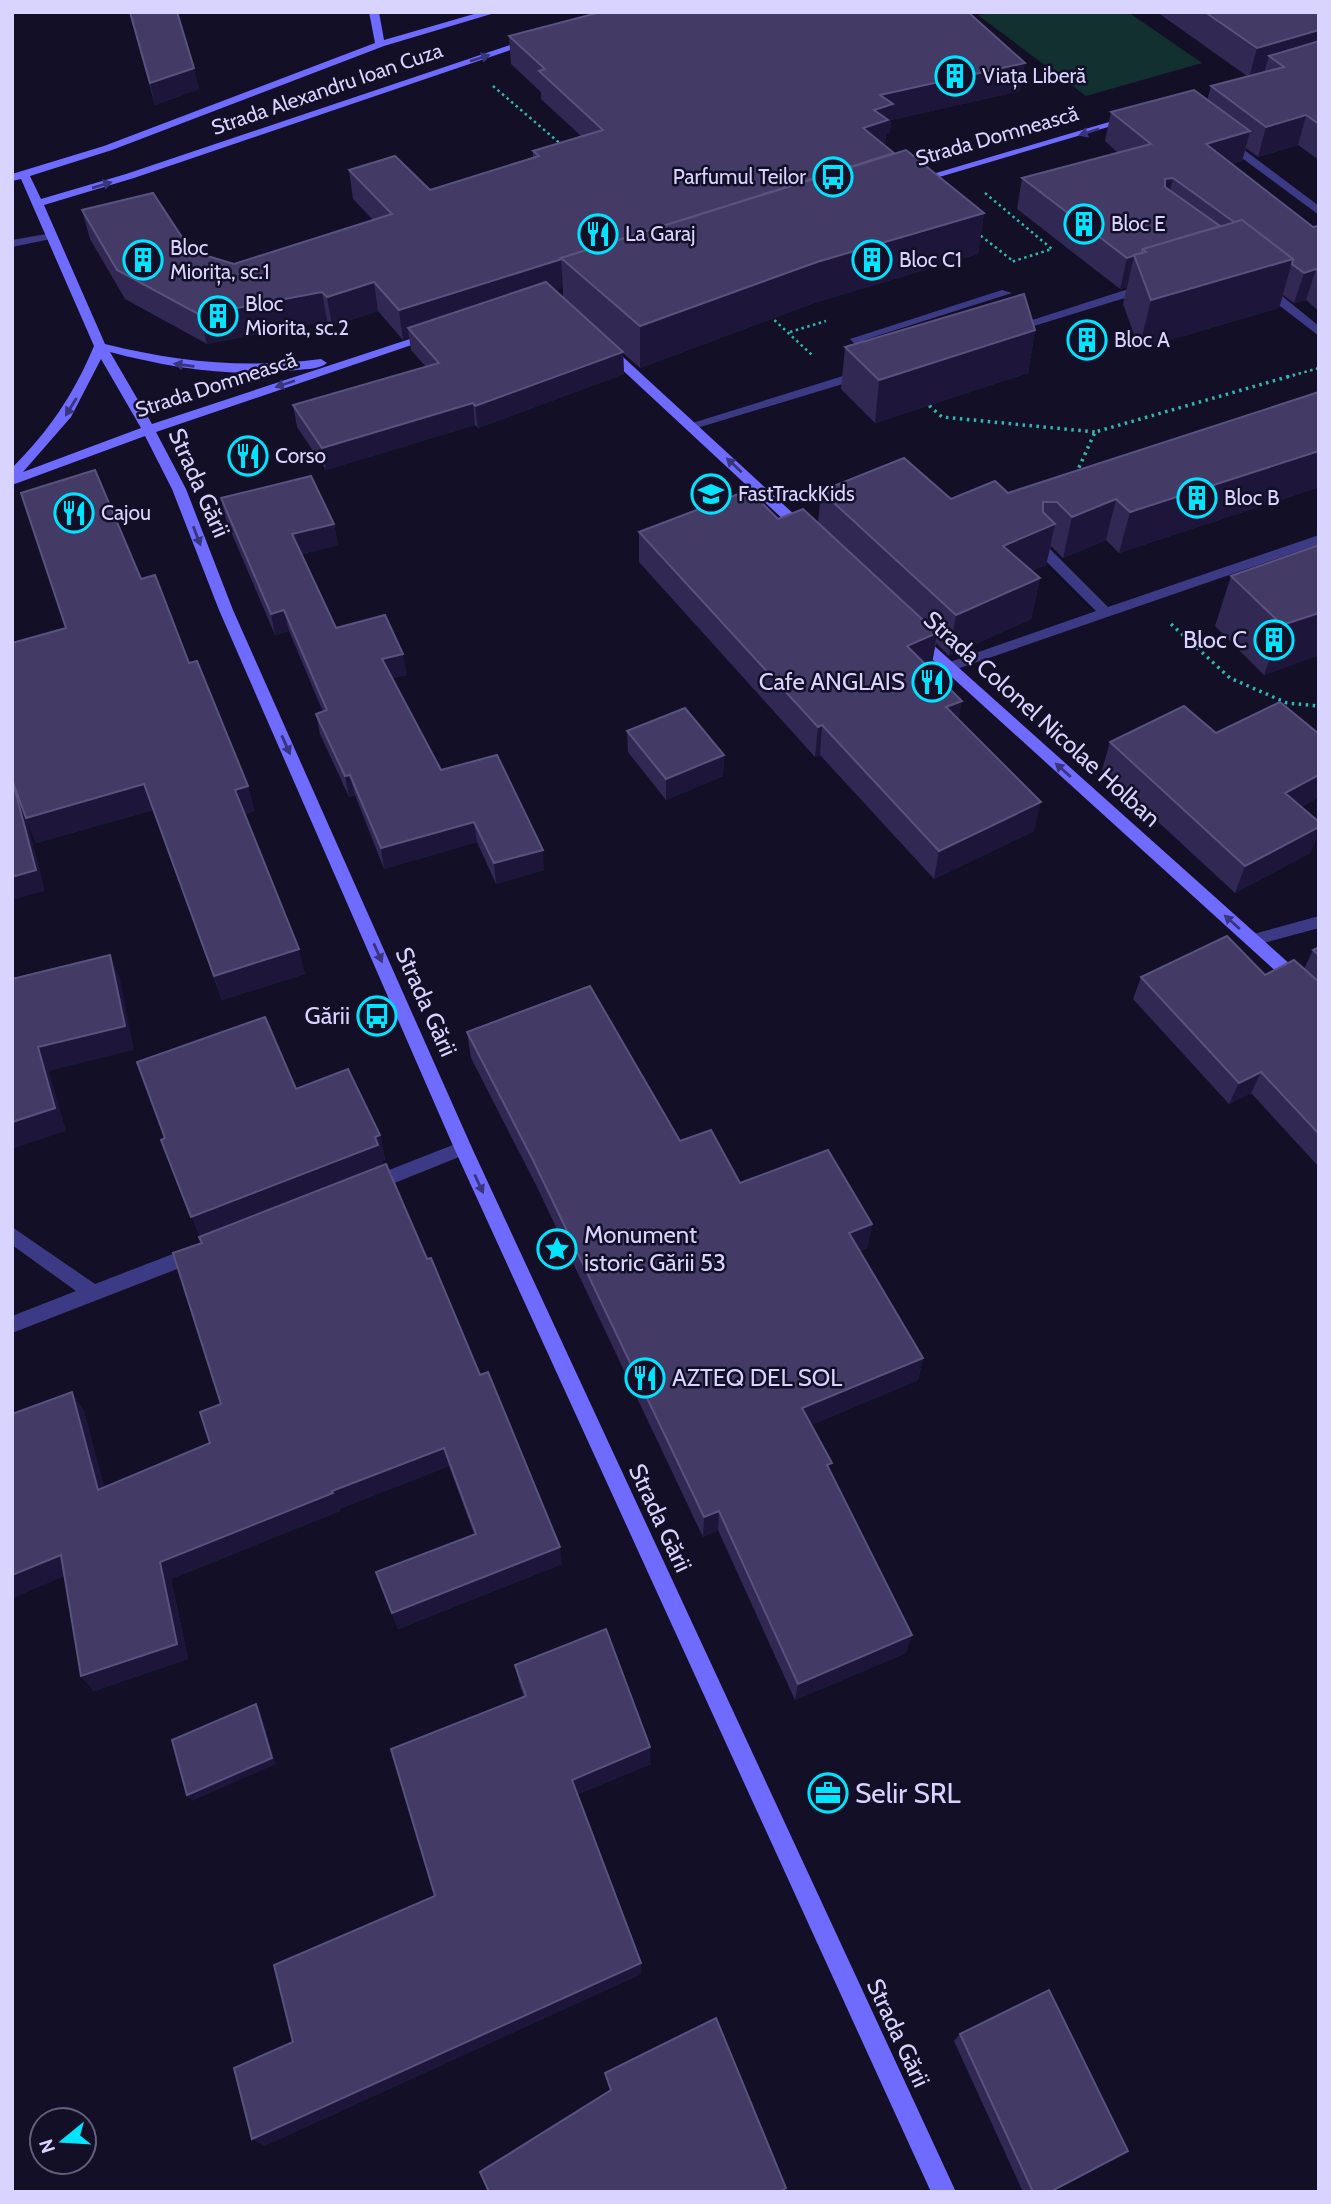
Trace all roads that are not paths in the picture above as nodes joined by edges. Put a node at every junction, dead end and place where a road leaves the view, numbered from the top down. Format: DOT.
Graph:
graph roads {
  1 [pos="373,12"];
  2 [pos="493,12"];
  3 [pos="539,39"];
  4 [pos="380,44"];
  5 [pos="1139,116"];
  6 [pos="1221,137"];
  7 [pos="18,177"];
  8 [pos="900,185"];
  9 [pos="36,204"];
  10 [pos="1319,212"];
  11 [pos="52,236"];
  12 [pos="12,244"];
  13 [pos="1251,278"];
  14 [pos="1165,282"];
  15 [pos="1006,293"];
  16 [pos="449,331"];
  17 [pos="1319,332"];
  18 [pos="591,335"];
  19 [pos="991,335"];
  20 [pos="100,346"];
  21 [pos="373,355"];
  22 [pos="692,425"];
  23 [pos="148,429"];
  24 [pos="12,476"];
  25 [pos="12,481"];
  26 [pos="810,537"];
  27 [pos="1319,539"];
  28 [pos="1041,548"];
  29 [pos="1106,612"];
  30 [pos="909,630"];
  31 [pos="949,667"];
  32 [pos="1319,922"];
  33 [pos="1252,940"];
  34 [pos="1319,1000"];
  35 [pos="463,1149"];
  36 [pos="361,1188"];
  37 [pos="12,1235"];
  38 [pos="208,1248"];
  39 [pos="93,1293"];
  40 [pos="12,1325"];
  41 [pos="944,2192"];
  1 -- 4 [label="main road"];
  2 -- 4 [label="main road, Strada Gării"];
  9 -- 3 [label="main road, Strada Alexandru Ioan Cuza, one-way"];
  4 -- 7 [label="main road, Strada Gării"];
  5 -- 8 [label="main road, Strada Domnească, one-way"];
  6 -- 10 [label="street"];
  7 -- 9 [label="main road, Strada Gării"];
  9 -- 11 [label="main road, Strada Gării"];
  11 -- 12 [label="street"];
  11 -- 20 [label="main road, Strada Gării"];
  13 -- 17 [label="street"];
  14 -- 19 [label="street"];
  15 -- 22 [label="street"];
  16 -- 21 [label="main road, Strada Domnească"];
  18 -- 22 [label="main road"];
  21 -- 20 [label="main road, one-way"];
  20 -- 23 [label="main road, Strada Gării"];
  20 -- 24 [label="main road, one-way"];
  21 -- 23 [label="main road, Strada Domnească, one-way"];
  26 -- 22 [label="main road, one-way"];
  23 -- 25 [label="main road, Strada Domnească"];
  23 -- 35 [label="main road, Strada Gării, one-way"];
  27 -- 29 [label="street"];
  28 -- 29 [label="street"];
  29 -- 31 [label="street"];
  30 -- 31 [label="main road, Strada Colonel Nicolae Holban"];
  33 -- 31 [label="main road, Strada Colonel Nicolae Holban, one-way"];
  32 -- 33 [label="street"];
  33 -- 34 [label="main road, Strada Colonel Nicolae Holban"];
  35 -- 36 [label="street"];
  35 -- 41 [label="main road, Strada Gării, one-way"];
  37 -- 39 [label="street"];
  38 -- 39 [label="street"];
  39 -- 40 [label="street"];
}
